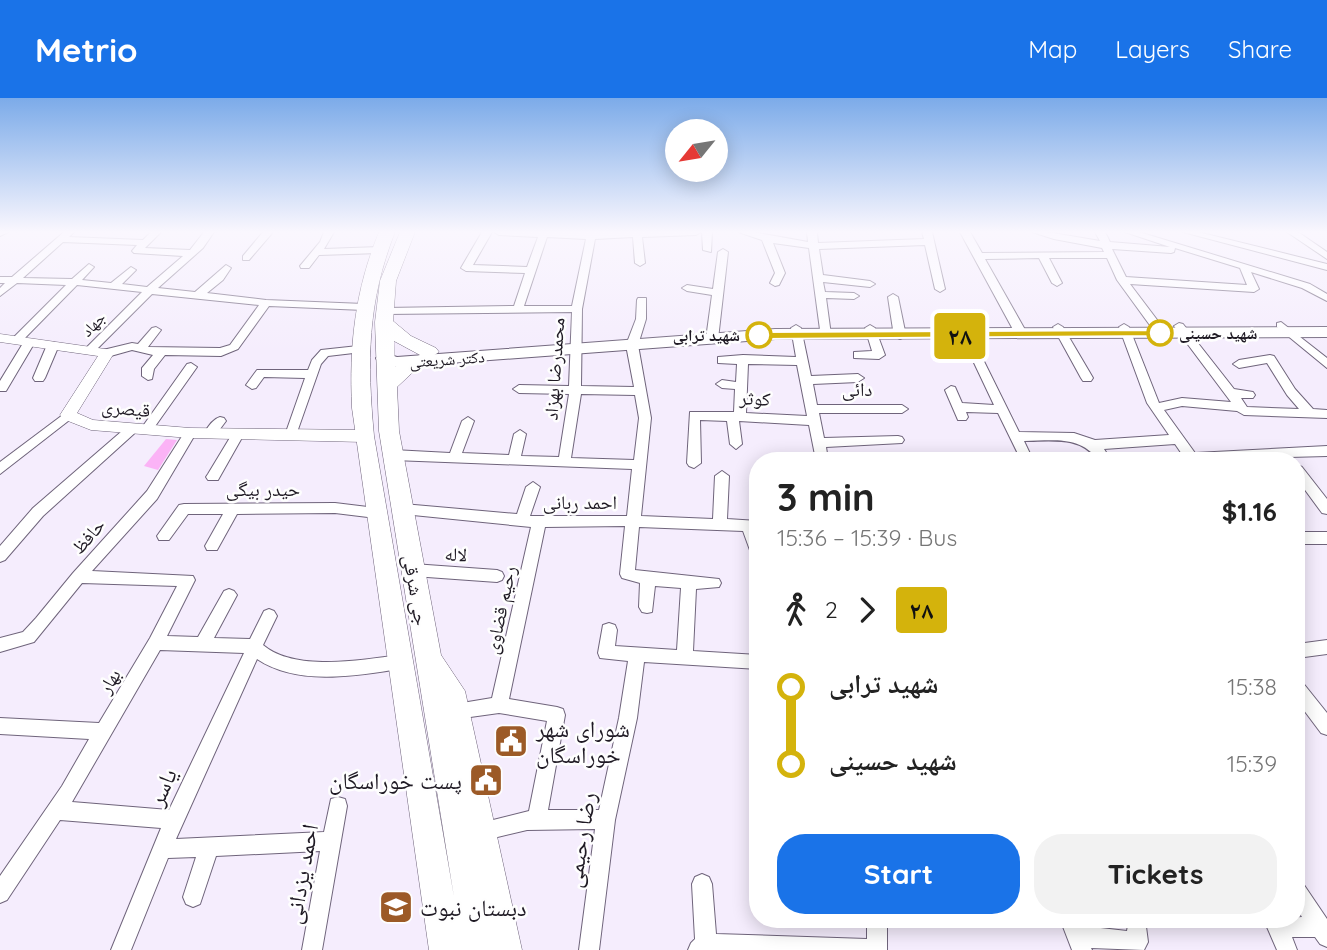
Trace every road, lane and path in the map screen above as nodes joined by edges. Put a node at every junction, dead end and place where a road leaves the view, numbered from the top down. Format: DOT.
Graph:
graph roads {
  1 [pos="85,272"];
  2 [pos="129,272"];
  3 [pos="171,272"];
  4 [pos="223,272"];
  5 [pos="373,272"];
  6 [pos="392,272"];
  7 [pos="531,272"];
  8 [pos="584,272"];
  9 [pos="721,272"];
  10 [pos="780,272"];
  11 [pos="818,272"];
  12 [pos="936,272"];
  13 [pos="988,272"];
  14 [pos="1051,272"];
  15 [pos="1118,272"];
  16 [pos="1247,272"];
  17 [pos="1262,272"];
  18 [pos="819,278"];
  19 [pos="6,280"];
  20 [pos="1122,280"];
  21 [pos="76,282"];
  22 [pos="775,283"];
  23 [pos="1057,283"];
  24 [pos="870,284"];
  25 [pos="114,286"];
  26 [pos="687,288"];
  27 [pos="940,289"];
  28 [pos="150,290"];
  29 [pos="0,293"];
  30 [pos="719,293"];
  31 [pos="821,295"];
  32 [pos="197,296"];
  33 [pos="854,296"];
  34 [pos="893,297"];
  35 [pos="1327,298"];
  36 [pos="642,300"];
  37 [pos="266,303"];
  38 [pos="364,307"];
  39 [pos="518,309"];
  40 [pos="577,309"];
  41 [pos="384,316"];
  42 [pos="1327,324"];
  43 [pos="1285,329"];
  44 [pos="156,330"];
  45 [pos="1126,330"];
  46 [pos="1159,330"];
  47 [pos="1182,330"];
  48 [pos="797,331"];
  49 [pos="1061,331"];
  50 [pos="825,332"];
  51 [pos="871,332"];
  52 [pos="899,332"];
  53 [pos="964,332"];
  54 [pos="1021,332"];
  55 [pos="1327,332"];
  56 [pos="713,335"];
  57 [pos="0,338"];
  58 [pos="23,341"];
  59 [pos="634,341"];
  60 [pos="53,345"];
  61 [pos="575,346"];
  62 [pos="140,349"];
  63 [pos="89,351"];
  64 [pos="162,351"];
  65 [pos="107,353"];
  66 [pos="358,354"];
  67 [pos="858,355"];
  68 [pos="426,356"];
  69 [pos="384,358"];
  70 [pos="743,359"];
  71 [pos="722,360"];
  72 [pos="802,361"];
  73 [pos="1240,364"];
  74 [pos="1327,364"];
  75 [pos="191,367"];
  76 [pos="312,374"];
  77 [pos="148,376"];
  78 [pos="39,378"];
  79 [pos="858,378"];
  80 [pos="1087,378"];
  81 [pos="805,380"];
  82 [pos="252,384"];
  83 [pos="722,384"];
  84 [pos="386,386"];
  85 [pos="742,386"];
  86 [pos="2,388"];
  87 [pos="519,389"];
  88 [pos="951,390"];
  89 [pos="640,391"];
  90 [pos="575,392"];
  91 [pos="1230,393"];
  92 [pos="1249,395"];
  93 [pos="1241,407"];
  94 [pos="1156,408"];
  95 [pos="902,409"];
  96 [pos="1001,409"];
  97 [pos="1327,414"];
  98 [pos="68,415"];
  99 [pos="813,415"];
  100 [pos="1311,415"];
  101 [pos="736,416"];
  102 [pos="468,421"];
  103 [pos="140,429"];
  104 [pos="190,433"];
  105 [pos="238,434"];
  106 [pos="520,434"];
  107 [pos="291,435"];
  108 [pos="364,436"];
  109 [pos="1014,436"];
  110 [pos="1179,439"];
  111 [pos="898,440"];
  112 [pos="818,443"];
  113 [pos="736,444"];
  114 [pos="1094,445"];
  115 [pos="820,452"];
  116 [pos="1023,452"];
  117 [pos="1099,452"];
  118 [pos="1188,452"];
  119 [pos="1325,454"];
  120 [pos="393,456"];
  121 [pos="1305,456"];
  122 [pos="454,458"];
  123 [pos="514,460"];
  124 [pos="564,463"];
  125 [pos="694,463"];
  126 [pos="639,465"];
  127 [pos="0,469"];
  128 [pos="722,476"];
  129 [pos="213,477"];
  130 [pos="1305,480"];
  131 [pos="533,487"];
  132 [pos="233,509"];
  133 [pos="403,509"];
  134 [pos="1327,509"];
  135 [pos="376,513"];
  136 [pos="522,520"];
  137 [pos="631,521"];
  138 [pos="539,522"];
  139 [pos="720,526"];
  140 [pos="749,526"];
  141 [pos="164,536"];
  142 [pos="1305,538"];
  143 [pos="1327,538"];
  144 [pos="212,546"];
  145 [pos="0,556"];
  146 [pos="413,570"];
  147 [pos="497,576"];
  148 [pos="78,577"];
  149 [pos="648,579"];
  150 [pos="690,583"];
  151 [pos="714,583"];
  152 [pos="229,595"];
  153 [pos="647,607"];
  154 [pos="269,616"];
  155 [pos="609,630"];
  156 [pos="156,643"];
  157 [pos="0,645"];
  158 [pos="202,645"];
  159 [pos="253,646"];
  160 [pos="1327,647"];
  161 [pos="1305,650"];
  162 [pos="637,656"];
  163 [pos="413,658"];
  164 [pos="685,658"];
  165 [pos="749,662"];
  166 [pos="1305,698"];
  167 [pos="499,705"];
  168 [pos="456,711"];
  169 [pos="0,726"];
  170 [pos="1327,727"];
  171 [pos="103,732"];
  172 [pos="338,806"];
  173 [pos="54,810"];
  174 [pos="537,818"];
  175 [pos="174,820"];
  176 [pos="606,820"];
  177 [pos="481,832"];
  178 [pos="331,841"];
  179 [pos="209,847"];
  180 [pos="162,849"];
  181 [pos="702,884"];
  182 [pos="0,893"];
  183 [pos="193,897"];
  184 [pos="1305,904"];
  185 [pos="877,928"];
  186 [pos="1137,928"];
  187 [pos="1277,928"];
  188 [pos="1286,928"];
  189 [pos="1323,932"];
  190 [pos="1077,935"];
  191 [pos="702,947"];
  192 [pos="121,950"];
  193 [pos="312,950"];
  194 [pos="430,950"];
  195 [pos="446,950"];
  196 [pos="479,950"];
  197 [pos="505,950"];
  198 [pos="589,950"];
  199 [pos="877,950"];
  200 [pos="1287,950"];
  1 -- 21 [label="street"];
  2 -- 25 [label="street"];
  3 -- 28 [label="street, جهاد"];
  4 -- 32 [label="street"];
  5 -- 38 [label="main road, جی شرقی"];
  6 -- 41 [label="main road, جی شرقی"];
  7 -- 39 [label="street"];
  8 -- 40 [label="street, محمدرضا بهزاد"];
  9 -- 30 [label="street"];
  10 -- 22 [label="street"];
  11 -- 18 [label="street"];
  12 -- 27 [label="street"];
  13 -- 54 [label="street"];
  14 -- 23 [label="street"];
  15 -- 20 [label="street"];
  16 -- 20 [label="street"];
  17 -- 35 [label="street"];
  18 -- 24 [label="street"];
  18 -- 31 [label="street"];
  19 -- 21 [label="street"];
  19 -- 29 [label="street"];
  20 -- 46 [label="street"];
  21 -- 25 [label="street"];
  21 -- 58 [label="street"];
  25 -- 28 [label="street"];
  26 -- 30 [label="street"];
  28 -- 32 [label="street"];
  28 -- 63 [label="street, جهاد"];
  30 -- 56 [label="street"];
  31 -- 33 [label="street"];
  31 -- 50 [label="street"];
  32 -- 37 [label="street"];
  34 -- 52 [label="street"];
  36 -- 59 [label="street"];
  37 -- 38 [label="street"];
  37 -- 64 [label="street"];
  38 -- 66 [label="main road, جی شرقی"];
  39 -- 40 [label="street"];
  39 -- 41 [label="street"];
  40 -- 61 [label="street, محمدرضا بهزاد"];
  41 -- 68 [label="main road"];
  41 -- 69 [label="main road, جی شرقی"];
  42 -- 43 [label="main road, دکتر شریعتی"];
  43 -- 47 [label="main road, دکتر شریعتی"];
  43 -- 55 [label="main road, دکتر شریعتی"];
  43 -- 74 [label="street"];
  44 -- 62 [label="street"];
  45 -- 46 [label="main road, دکتر شریعتی"];
  45 -- 49 [label="main road, دکتر شریعتی"];
  45 -- 94 [label="street"];
  46 -- 47 [label="main road, دکتر شریعتی"];
  47 -- 91 [label="street"];
  48 -- 50 [label="main road, دکتر شریعتی"];
  48 -- 56 [label="main road, دکتر شریعتی"];
  48 -- 72 [label="street"];
  49 -- 54 [label="main road, دکتر شریعتی"];
  49 -- 80 [label="street"];
  50 -- 51 [label="main road, دکتر شریعتی"];
  51 -- 52 [label="main road, دکتر شریعتی"];
  51 -- 67 [label="street"];
  52 -- 53 [label="main road, دکتر شریعتی"];
  53 -- 54 [label="main road, دکتر شریعتی"];
  53 -- 96 [label="street"];
  56 -- 59 [label="main road, دکتر شریعتی"];
  57 -- 58 [label="street"];
  58 -- 60 [label="street"];
  58 -- 86 [label="street"];
  59 -- 61 [label="main road, دکتر شریعتی"];
  59 -- 89 [label="street"];
  60 -- 63 [label="street"];
  60 -- 78 [label="street"];
  61 -- 68 [label="main road, دکتر شریعتی"];
  61 -- 90 [label="street, محمدرضا بهزاد"];
  62 -- 64 [label="street"];
  62 -- 65 [label="street"];
  63 -- 65 [label="street"];
  64 -- 77 [label="street"];
  65 -- 98 [label="street, قیصری"];
  66 -- 69 [label="main road"];
  66 -- 76 [label="street"];
  66 -- 108 [label="main road, جی شرقی"];
  68 -- 69 [label="main road, دکتر شریعتی"];
  68 -- 84 [label="main road"];
  69 -- 84 [label="main road, جی شرقی"];
  70 -- 71 [label="street"];
  70 -- 72 [label="street"];
  70 -- 85 [label="street"];
  72 -- 81 [label="street"];
  73 -- 100 [label="street"];
  75 -- 103 [label="street"];
  76 -- 82 [label="street"];
  76 -- 107 [label="street"];
  79 -- 81 [label="street"];
  81 -- 99 [label="street"];
  83 -- 85 [label="street"];
  84 -- 120 [label="main road, جی شرقی"];
  85 -- 101 [label="street"];
  87 -- 90 [label="street"];
  88 -- 96 [label="street"];
  89 -- 90 [label="street"];
  89 -- 126 [label="street"];
  90 -- 124 [label="street, محمدرضا بهزاد"];
  91 -- 92 [label="street"];
  91 -- 93 [label="street"];
  93 -- 94 [label="street"];
  93 -- 100 [label="street"];
  94 -- 110 [label="street"];
  95 -- 99 [label="street, دائی"];
  96 -- 109 [label="street"];
  97 -- 100 [label="street"];
  98 -- 103 [label="street, قیصری"];
  98 -- 127 [label="street"];
  99 -- 101 [label="street, کوثر"];
  99 -- 112 [label="street"];
  101 -- 113 [label="street"];
  101 -- 125 [label="street, کوثر"];
  102 -- 122 [label="street"];
  103 -- 104 [label="street, قیصری"];
  103 -- 145 [label="street"];
  104 -- 105 [label="street, قیصری"];
  104 -- 148 [label="street, حافظ"];
  105 -- 107 [label="street, قیصری"];
  105 -- 129 [label="street"];
  106 -- 123 [label="street"];
  107 -- 108 [label="street, قیصری"];
  108 -- 135 [label="main road, جی شرقی"];
  109 -- 114 [label="street"];
  109 -- 116 [label="street"];
  110 -- 114 [label="street"];
  110 -- 118 [label="street"];
  111 -- 112 [label="street"];
  112 -- 115 [label="street"];
  114 -- 117 [label="street"];
  119 -- 121 [label="street"];
  120 -- 122 [label="street"];
  120 -- 133 [label="main road, جی شرقی"];
  122 -- 123 [label="street"];
  123 -- 124 [label="street"];
  124 -- 126 [label="street"];
  126 -- 137 [label="street"];
  128 -- 139 [label="street"];
  130 -- 134 [label="street"];
  131 -- 136 [label="street"];
  132 -- 135 [label="street, حیدر بیگی"];
  132 -- 141 [label="street, حیدر بیگی"];
  132 -- 144 [label="street"];
  133 -- 136 [label="street, احمد ربانی"];
  133 -- 146 [label="main road, جی شرقی"];
  135 -- 163 [label="main road, جی شرقی"];
  136 -- 138 [label="street, احمد ربانی"];
  137 -- 138 [label="street, احمد ربانی"];
  137 -- 139 [label="street, احمد ربانی"];
  137 -- 149 [label="street"];
  138 -- 167 [label="street, رحیم قضاوی"];
  139 -- 140 [label="street, احمد ربانی"];
  142 -- 143 [label="street"];
  146 -- 147 [label="street, لاله"];
  146 -- 163 [label="main road, جی شرقی"];
  148 -- 156 [label="street, بهار"];
  148 -- 157 [label="street, حافظ"];
  149 -- 150 [label="street"];
  149 -- 153 [label="street"];
  150 -- 151 [label="street"];
  150 -- 164 [label="street"];
  152 -- 158 [label="street"];
  154 -- 159 [label="street, یاسر"];
  155 -- 162 [label="street"];
  156 -- 158 [label="street"];
  156 -- 171 [label="street, بهار"];
  158 -- 159 [label="street"];
  159 -- 163 [label="street"];
  159 -- 175 [label="street, یاسر"];
  160 -- 161 [label="street"];
  162 -- 164 [label="street"];
  162 -- 176 [label="street, رضا رحیمی"];
  163 -- 168 [label="main road"];
  163 -- 194 [label="main road"];
  163 -- 195 [label="main road, جی شرقی"];
  163 -- 196 [label="main road, جی شرقی"];
  164 -- 165 [label="street"];
  166 -- 170 [label="street"];
  167 -- 168 [label="street"];
  167 -- 174 [label="street"];
  168 -- 177 [label="main road"];
  169 -- 171 [label="street"];
  171 -- 173 [label="street, بهار"];
  172 -- 178 [label="street, احمد یزدانی"];
  173 -- 175 [label="street"];
  173 -- 182 [label="street, بهار"];
  174 -- 176 [label="street"];
  174 -- 177 [label="street"];
  175 -- 180 [label="street, یاسر"];
  176 -- 198 [label="street, رضا رحیمی"];
  177 -- 197 [label="main road"];
  178 -- 179 [label="street"];
  178 -- 193 [label="street, احمد یزدانی"];
  179 -- 180 [label="street"];
  179 -- 183 [label="street"];
  180 -- 192 [label="street, یاسر"];
  181 -- 191 [label="street"];
  184 -- 189 [label="street"];
  185 -- 199 [label="street"];
  186 -- 190 [label="street"];
  187 -- 200 [label="street"];
  188 -- 189 [label="street"];
  191 -- 199 [label="street"];
}
